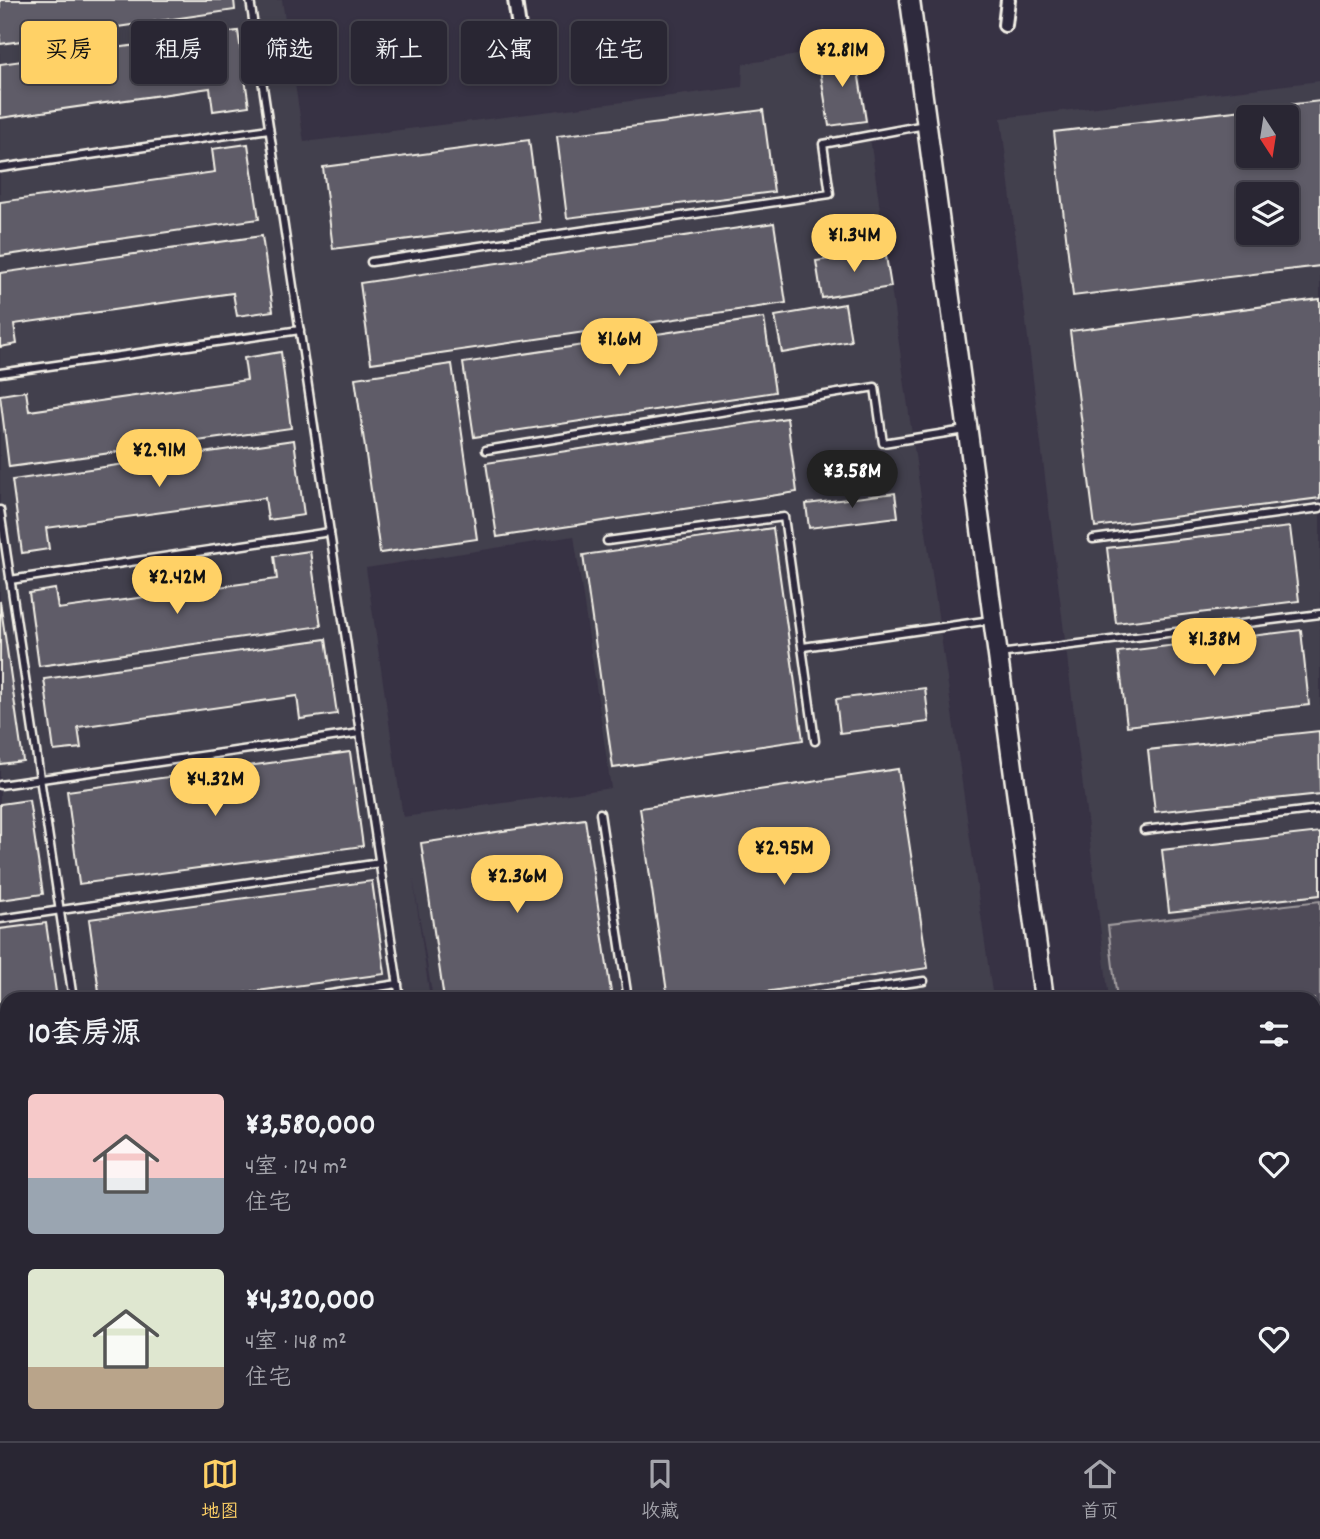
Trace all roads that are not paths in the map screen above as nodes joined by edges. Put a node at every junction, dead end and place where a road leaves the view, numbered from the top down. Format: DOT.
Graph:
graph roads {
  1 [pos="250,0"];
  2 [pos="515,0"];
  3 [pos="910,0"];
  4 [pos="1008,0"];
  5 [pos="518,21"];
  6 [pos="1005,25"];
  7 [pos="927,125"];
  8 [pos="269,128"];
  9 [pos="0,168"];
  10 [pos="371,262"];
  11 [pos="300,330"];
  12 [pos="0,373"];
  13 [pos="968,430"];
  14 [pos="486,450"];
  15 [pos="1319,508"];
  16 [pos="0,510"];
  17 [pos="1320,519"];
  18 [pos="330,532"];
  19 [pos="1093,539"];
  20 [pos="607,541"];
  21 [pos="10,580"];
  22 [pos="1320,614"];
  23 [pos="993,620"];
  24 [pos="803,647"];
  25 [pos="998,654"];
  26 [pos="360,733"];
  27 [pos="815,741"];
  28 [pos="40,779"];
  29 [pos="0,785"];
  30 [pos="1320,809"];
  31 [pos="600,813"];
  32 [pos="1144,831"];
  33 [pos="380,863"];
  34 [pos="60,910"];
  35 [pos="0,919"];
  36 [pos="925,981"];
  37 [pos="398,984"];
  38 [pos="72,992"];
  39 [pos="344,992"];
  40 [pos="399,992"];
  41 [pos="627,992"];
  42 [pos="845,992"];
  43 [pos="1043,992"];
  1 -- 8 [label="lane"];
  2 -- 5 [label="street"];
  3 -- 7 [label="main road"];
  4 -- 6 [label="street"];
  7 -- 10 [label="lane"];
  7 -- 13 [label="main road"];
  8 -- 9 [label="lane"];
  8 -- 11 [label="lane"];
  11 -- 12 [label="lane"];
  11 -- 18 [label="lane"];
  13 -- 14 [label="lane"];
  13 -- 23 [label="main road"];
  15 -- 17 [label="lane"];
  15 -- 19 [label="lane"];
  16 -- 21 [label="lane"];
  18 -- 21 [label="lane"];
  18 -- 26 [label="lane"];
  20 -- 24 [label="lane"];
  21 -- 28 [label="lane"];
  22 -- 25 [label="lane"];
  23 -- 24 [label="lane"];
  23 -- 25 [label="main road"];
  24 -- 27 [label="lane"];
  25 -- 43 [label="main road"];
  26 -- 28 [label="lane"];
  26 -- 33 [label="lane"];
  28 -- 29 [label="lane"];
  28 -- 34 [label="lane"];
  30 -- 32 [label="lane"];
  31 -- 41 [label="lane"];
  33 -- 34 [label="lane"];
  33 -- 37 [label="lane"];
  34 -- 35 [label="lane"];
  34 -- 38 [label="lane"];
  36 -- 42 [label="lane"];
  37 -- 39 [label="lane"];
  37 -- 40 [label="lane"];
}
